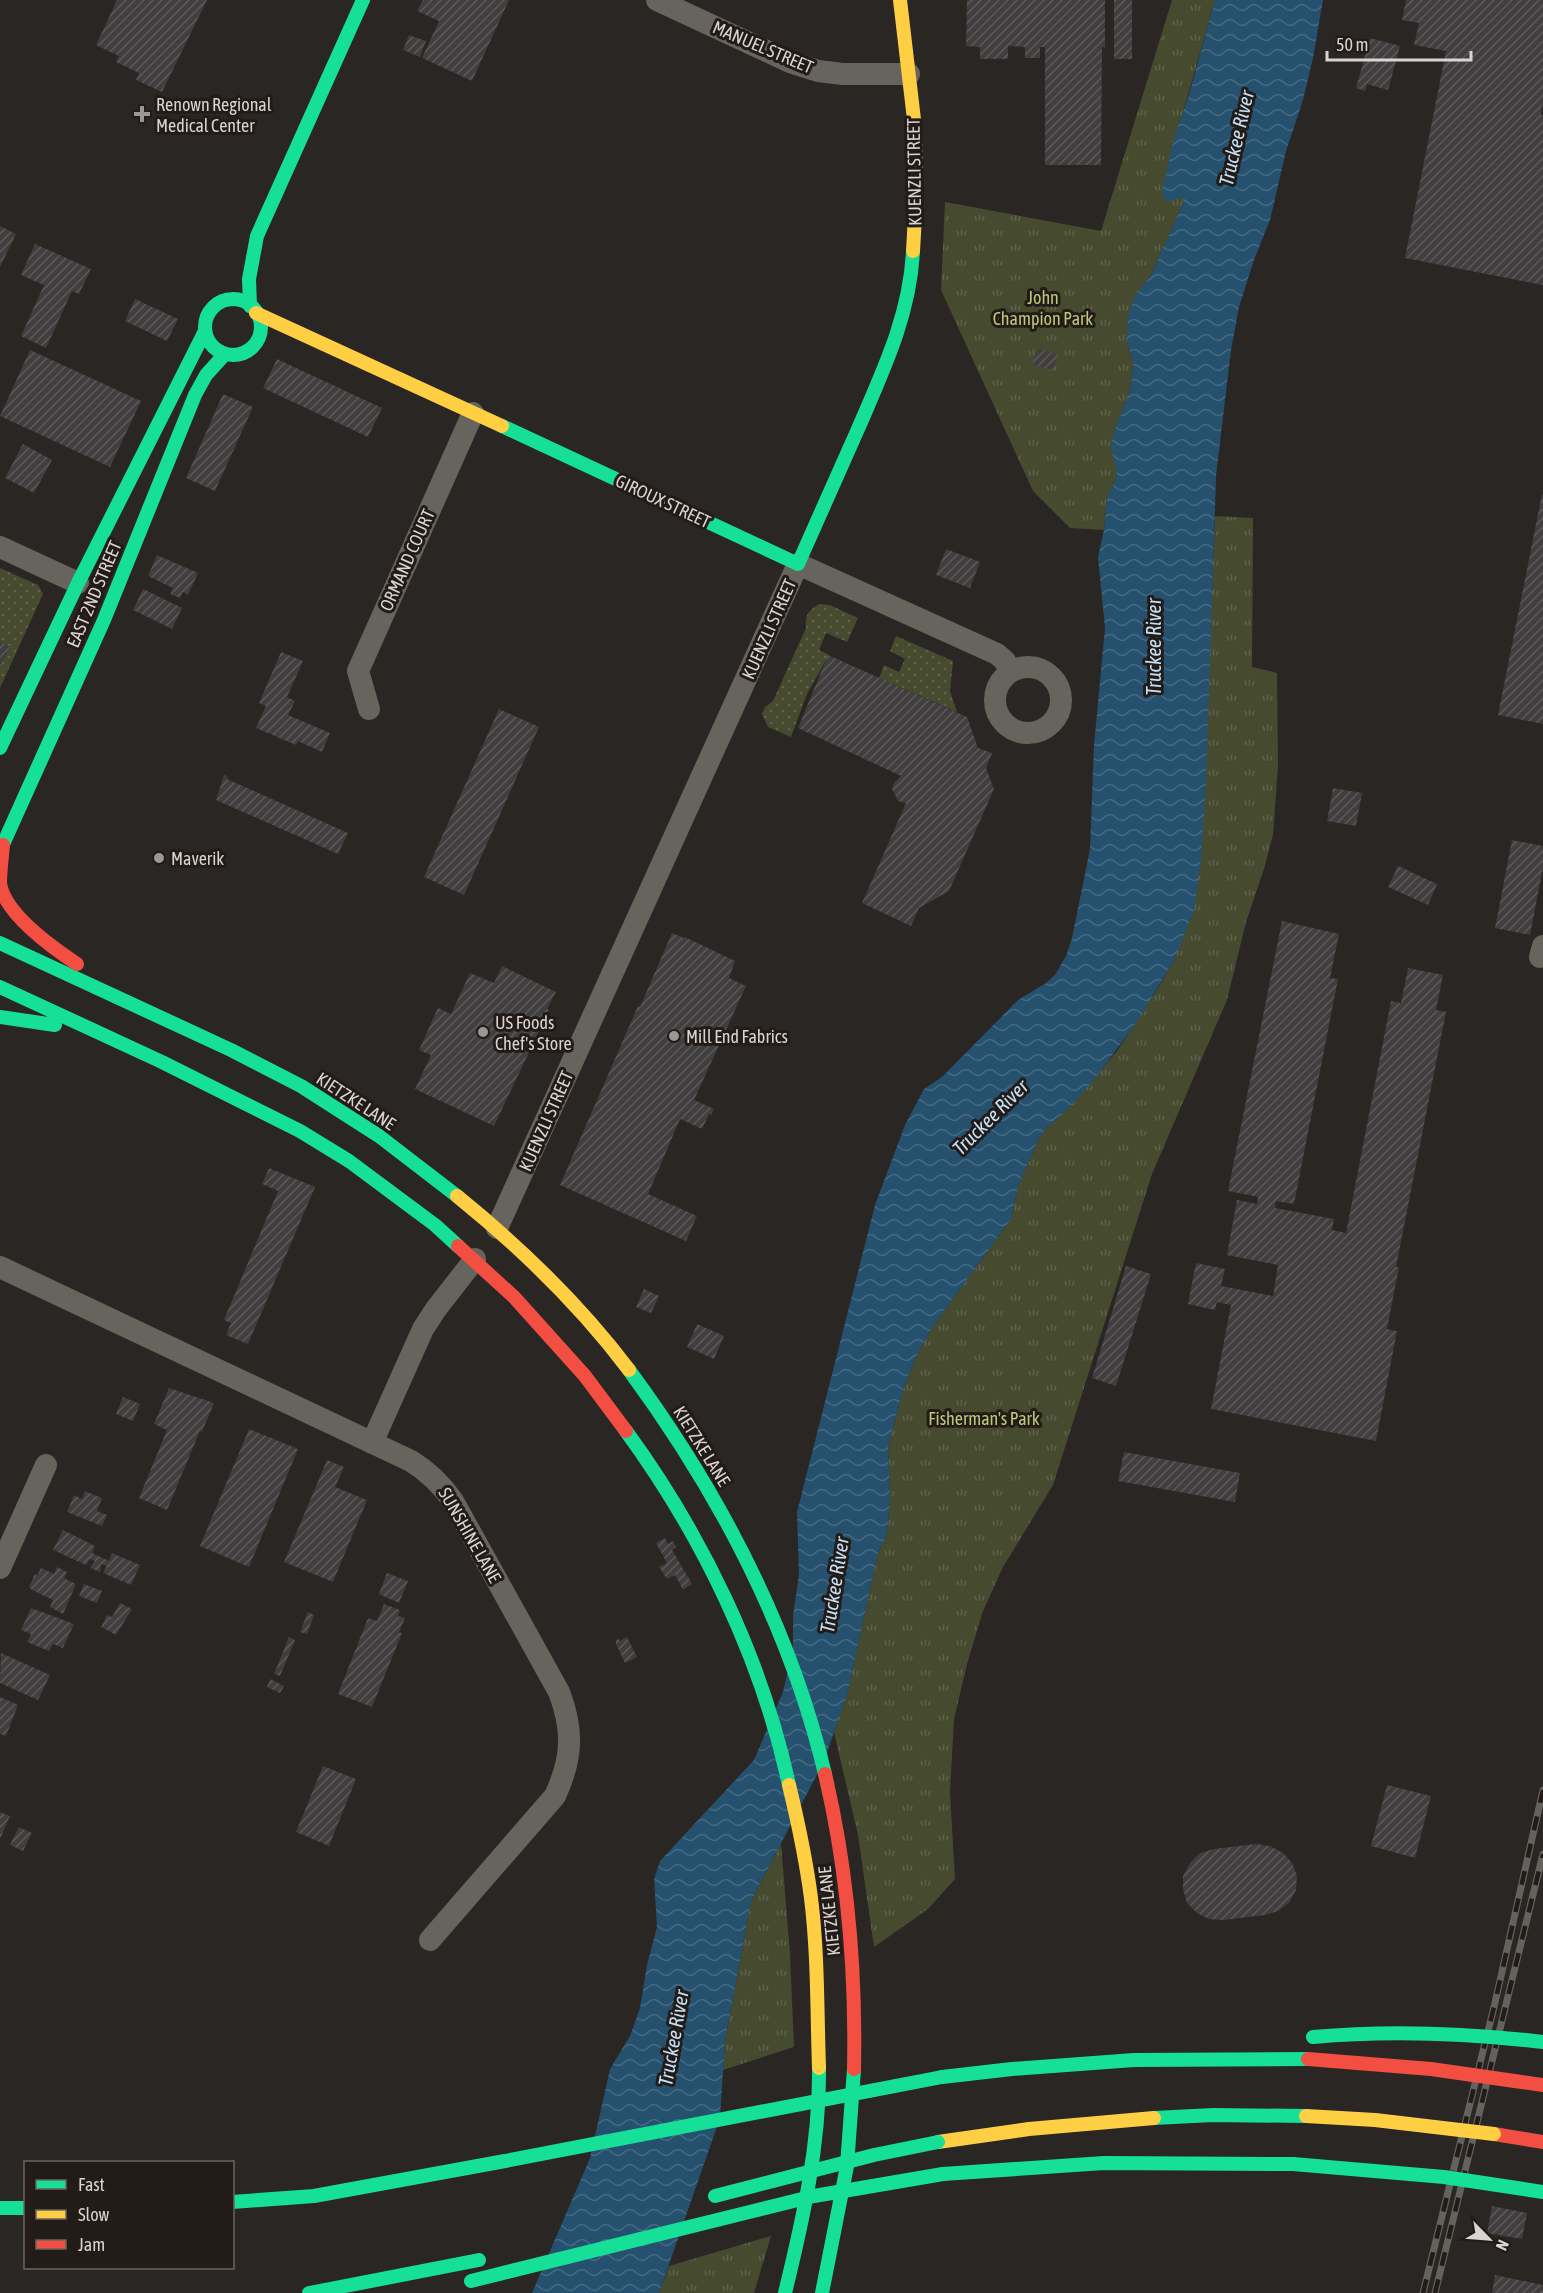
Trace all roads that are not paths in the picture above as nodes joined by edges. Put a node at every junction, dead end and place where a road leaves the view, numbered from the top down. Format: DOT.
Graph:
graph roads {
  1 [pos="363,0"];
  2 [pos="657,0"];
  3 [pos="900,0"];
  4 [pos="909,74"];
  5 [pos="257,236"];
  6 [pos="241,250"];
  7 [pos="226,284"];
  8 [pos="212,308"];
  9 [pos="253,310"];
  10 [pos="205,331"];
  11 [pos="309,339"];
  12 [pos="255,344"];
  13 [pos="225,354"];
  14 [pos="473,413"];
  15 [pos="105,529"];
  16 [pos="0,547"];
  17 [pos="798,564"];
  18 [pos="87,579"];
  19 [pos="98,595"];
  20 [pos="98,618"];
  21 [pos="70,628"];
  22 [pos="49,644"];
  23 [pos="1010,671"];
  24 [pos="369,709"];
  25 [pos="0,748"];
  26 [pos="2,848"];
  27 [pos="0,943"];
  28 [pos="0,987"];
  29 [pos="156,1015"];
  30 [pos="0,1017"];
  31 [pos="114,1040"];
  32 [pos="425,1200"];
  33 [pos="406,1202"];
  34 [pos="486,1228"];
  35 [pos="485,1257"];
  36 [pos="0,1267"];
  37 [pos="552,1302"];
  38 [pos="576,1308"];
  39 [pos="372,1443"];
  40 [pos="46,1465"];
  41 [pos="0,1568"];
  42 [pos="430,1940"];
  43 [pos="1307,2038"];
  44 [pos="1543,2042"];
  45 [pos="1254,2045"];
  46 [pos="1134,2060"];
  47 [pos="1543,2085"];
  48 [pos="1543,2142"];
  49 [pos="1543,2192"];
  50 [pos="704,2199"];
  51 [pos="234,2202"];
  52 [pos="0,2208"];
  53 [pos="24,2208"];
  54 [pos="484,2258"];
  55 [pos="466,2282"];
  56 [pos="309,2293"];
  57 [pos="374,2293"];
  58 [pos="384,2293"];
  59 [pos="785,2293"];
  60 [pos="822,2293"];
  1 -- 5 [label="main road"];
  2 -- 4 [label="street, MANUEL STREET"];
  3 -- 4 [label="main road, KUENZLI STREET"];
  4 -- 17 [label="main road, KUENZLI STREET"];
  5 -- 6 [label="main road"];
  5 -- 9 [label="main road"];
  7 -- 8 [label="main road"];
  8 -- 9 [label="main road"];
  8 -- 10 [label="main road"];
  9 -- 11 [label="main road, GIROUX STREET"];
  9 -- 12 [label="main road"];
  10 -- 13 [label="main road"];
  10 -- 15 [label="main road, EAST 2ND STREET"];
  11 -- 12 [label="main road, GIROUX STREET"];
  11 -- 14 [label="main road, GIROUX STREET"];
  12 -- 13 [label="main road"];
  13 -- 20 [label="main road, EAST 2ND STREET"];
  14 -- 17 [label="main road, GIROUX STREET"];
  14 -- 24 [label="street, ORMAND COURT"];
  15 -- 18 [label="main road, EAST 2ND STREET"];
  15 -- 18 [label="main road"];
  16 -- 18 [label="street"];
  17 -- 23 [label="street, GIROUX STREET"];
  17 -- 34 [label="street, KUENZLI STREET"];
  18 -- 22 [label="main road, EAST 2ND STREET"];
  19 -- 20 [label="main road"];
  20 -- 26 [label="main road, EAST 2ND STREET"];
  21 -- 22 [label="main road"];
  22 -- 25 [label="main road, EAST 2ND STREET"];
  26 -- 29 [label="main road, EAST 2ND STREET"];
  27 -- 29 [label="main road, KIETZKE LANE"];
  28 -- 31 [label="main road, KIETZKE LANE"];
  29 -- 34 [label="main road, KIETZKE LANE"];
  30 -- 31 [label="main road"];
  31 -- 33 [label="main road, KIETZKE LANE"];
  32 -- 33 [label="main road"];
  33 -- 35 [label="main road, KIETZKE LANE"];
  34 -- 38 [label="main road, KIETZKE LANE"];
  35 -- 39 [label="street"];
  35 -- 59 [label="main road, KIETZKE LANE"];
  36 -- 39 [label="street, SUNSHINE LANE"];
  37 -- 38 [label="main road"];
  38 -- 60 [label="main road, KIETZKE LANE"];
  39 -- 42 [label="street, SUNSHINE LANE"];
  40 -- 41 [label="street"];
  43 -- 44 [label="main road, bridge"];
  45 -- 46 [label="main road"];
  46 -- 47 [label="main road, bridge"];
  46 -- 51 [label="main road, bridge"];
  48 -- 50 [label="main road, bridge"];
  49 -- 55 [label="main road, bridge"];
  52 -- 53 [label="main road"];
  54 -- 56 [label="main road"];
  57 -- 58 [label="main road"];
}
